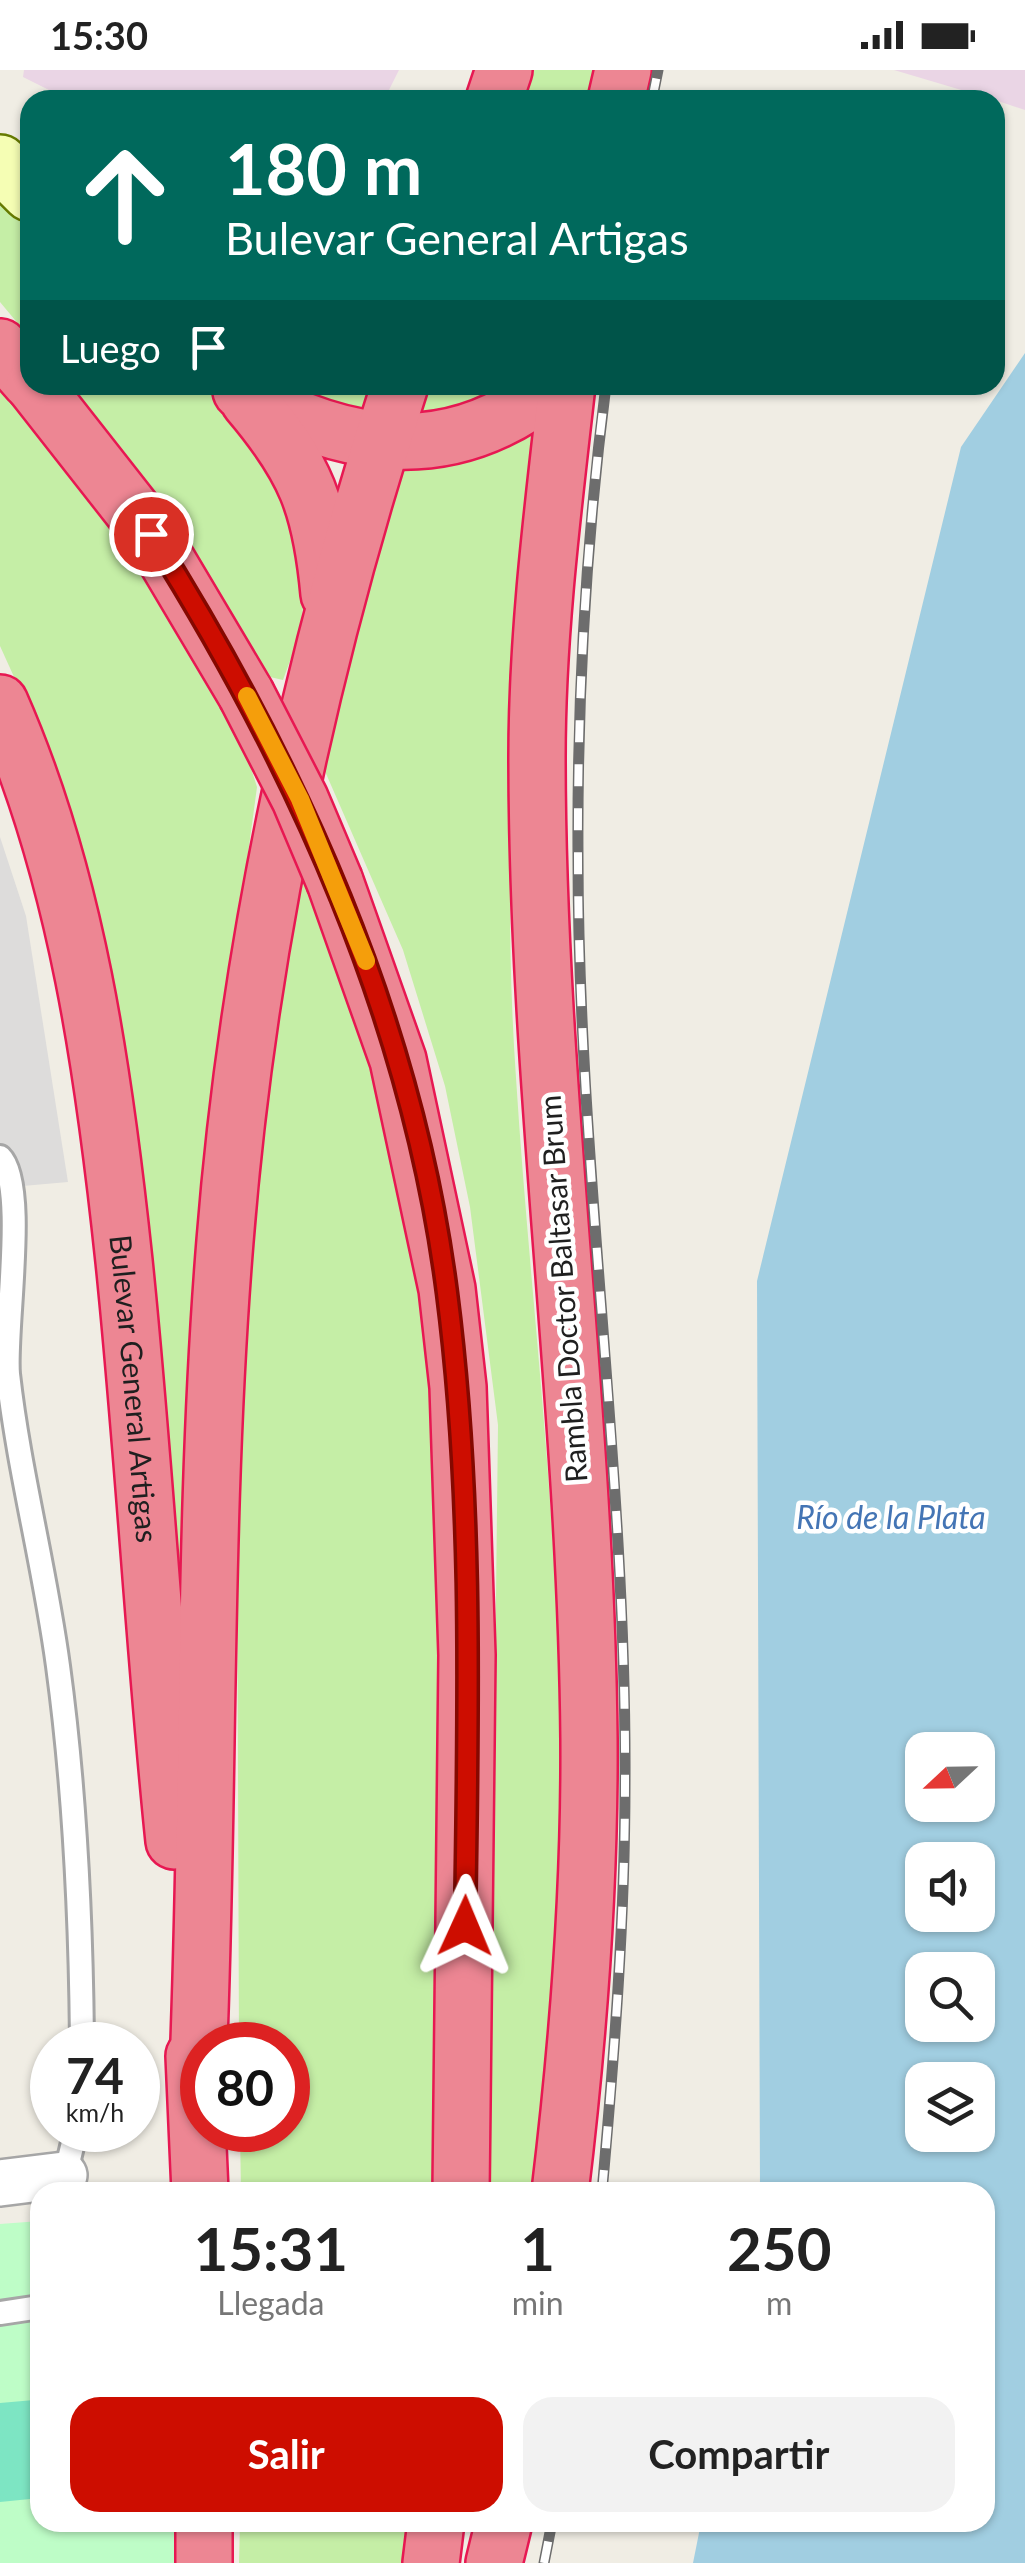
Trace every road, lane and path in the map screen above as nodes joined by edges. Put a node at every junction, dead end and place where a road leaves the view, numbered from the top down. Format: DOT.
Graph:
graph roads {
  1 [pos="0,162"];
  2 [pos="20,183"];
  3 [pos="0,347"];
  4 [pos="20,370"];
  5 [pos="41,395"];
  6 [pos="243,395"];
  7 [pos="250,395"];
  8 [pos="397,395"];
  9 [pos="536,395"];
  10 [pos="566,395"];
  11 [pos="381,442"];
  12 [pos="331,610"];
  13 [pos="0,703"];
  14 [pos="0,1157"];
  15 [pos="81,2022"];
  16 [pos="191,2022"];
  17 [pos="198,2022"];
  18 [pos="71,2152"];
  19 [pos="199,2152"];
  20 [pos="0,2182"];
  21 [pos="64,2182"];
  22 [pos="200,2182"];
  23 [pos="461,2182"];
  24 [pos="561,2182"];
  25 [pos="30,2183"];
  26 [pos="30,2308"];
  27 [pos="0,2312"];
  28 [pos="204,2532"];
  29 [pos="435,2532"];
  30 [pos="502,2532"];
  31 [pos="518,2532"];
  32 [pos="204,2563"];
  33 [pos="431,2563"];
  34 [pos="494,2563"];
  35 [pos="519,2563"];
  1 -- 2 [label="street"];
  3 -- 4 [label="highway"];
  5 -- 23 [label="highway, bridge"];
  6 -- 12 [label="highway"];
  7 -- 11 [label="highway"];
  8 -- 11 [label="highway"];
  9 -- 11 [label="highway"];
  10 -- 24 [label="highway, Rambla Doctor Baltasar Brum"];
  11 -- 12 [label="highway"];
  12 -- 17 [label="highway"];
  13 -- 16 [label="highway, Bulevar General Artigas"];
  14 -- 15 [label="lane"];
  18 -- 21 [label="lane"];
  19 -- 22 [label="highway"];
  20 -- 25 [label="street"];
  26 -- 27 [label="lane"];
  28 -- 32 [label="highway"];
  29 -- 33 [label="highway"];
  30 -- 34 [label="highway"];
  31 -- 35 [label="street"];
}
